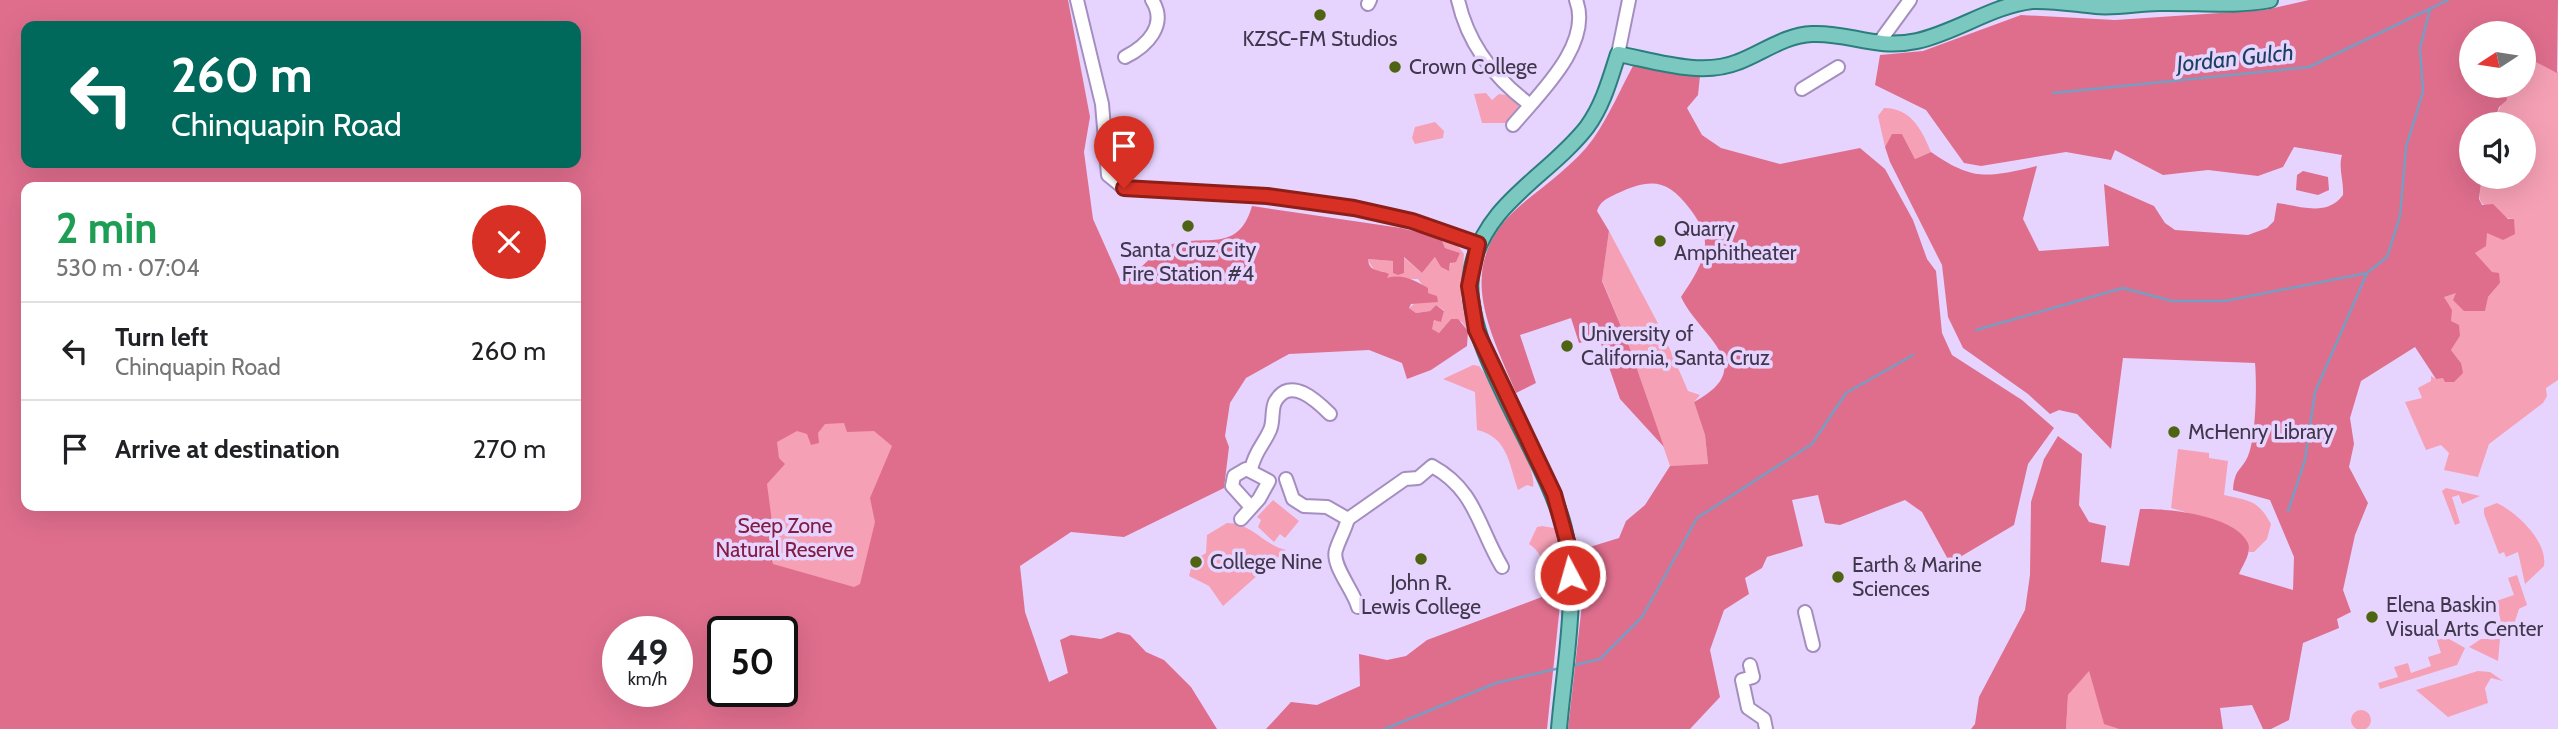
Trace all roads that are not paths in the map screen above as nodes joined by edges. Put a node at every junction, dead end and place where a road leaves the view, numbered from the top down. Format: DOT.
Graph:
graph roads {
  1 [pos="1077,0"];
  2 [pos="1152,0"];
  3 [pos="1458,0"];
  4 [pos="1576,0"];
  5 [pos="1629,0"];
  6 [pos="1910,0"];
  7 [pos="2270,0"];
  8 [pos="2133,2"];
  9 [pos="1882,37"];
  10 [pos="1618,54"];
  11 [pos="1125,57"];
  12 [pos="1838,68"];
  13 [pos="1802,89"];
  14 [pos="1529,104"];
  15 [pos="1513,125"];
  16 [pos="1478,244"];
  17 [pos="1330,414"];
  18 [pos="1251,469"];
  19 [pos="1286,479"];
  20 [pos="1250,506"];
  21 [pos="1241,519"];
  22 [pos="1348,519"];
  23 [pos="1502,567"];
  24 [pos="1358,607"];
  25 [pos="1805,612"];
  26 [pos="1813,645"];
  27 [pos="1750,665"];
  28 [pos="1559,728"];
  29 [pos="1766,729"];
  1 -- 16 [label="street"];
  2 -- 11 [label="street"];
  3 -- 14 [label="street"];
  4 -- 14 [label="street"];
  5 -- 10 [label="street"];
  6 -- 9 [label="street"];
  7 -- 8 [label="main road"];
  8 -- 10 [label="main road"];
  10 -- 16 [label="main road"];
  12 -- 13 [label="street"];
  14 -- 15 [label="street"];
  16 -- 28 [label="main road"];
  17 -- 18 [label="street"];
  18 -- 20 [label="street"];
  18 -- 20 [label="street"];
  19 -- 22 [label="street"];
  20 -- 21 [label="street"];
  22 -- 23 [label="street"];
  22 -- 24 [label="street"];
  25 -- 26 [label="street"];
  27 -- 29 [label="street"];
}
